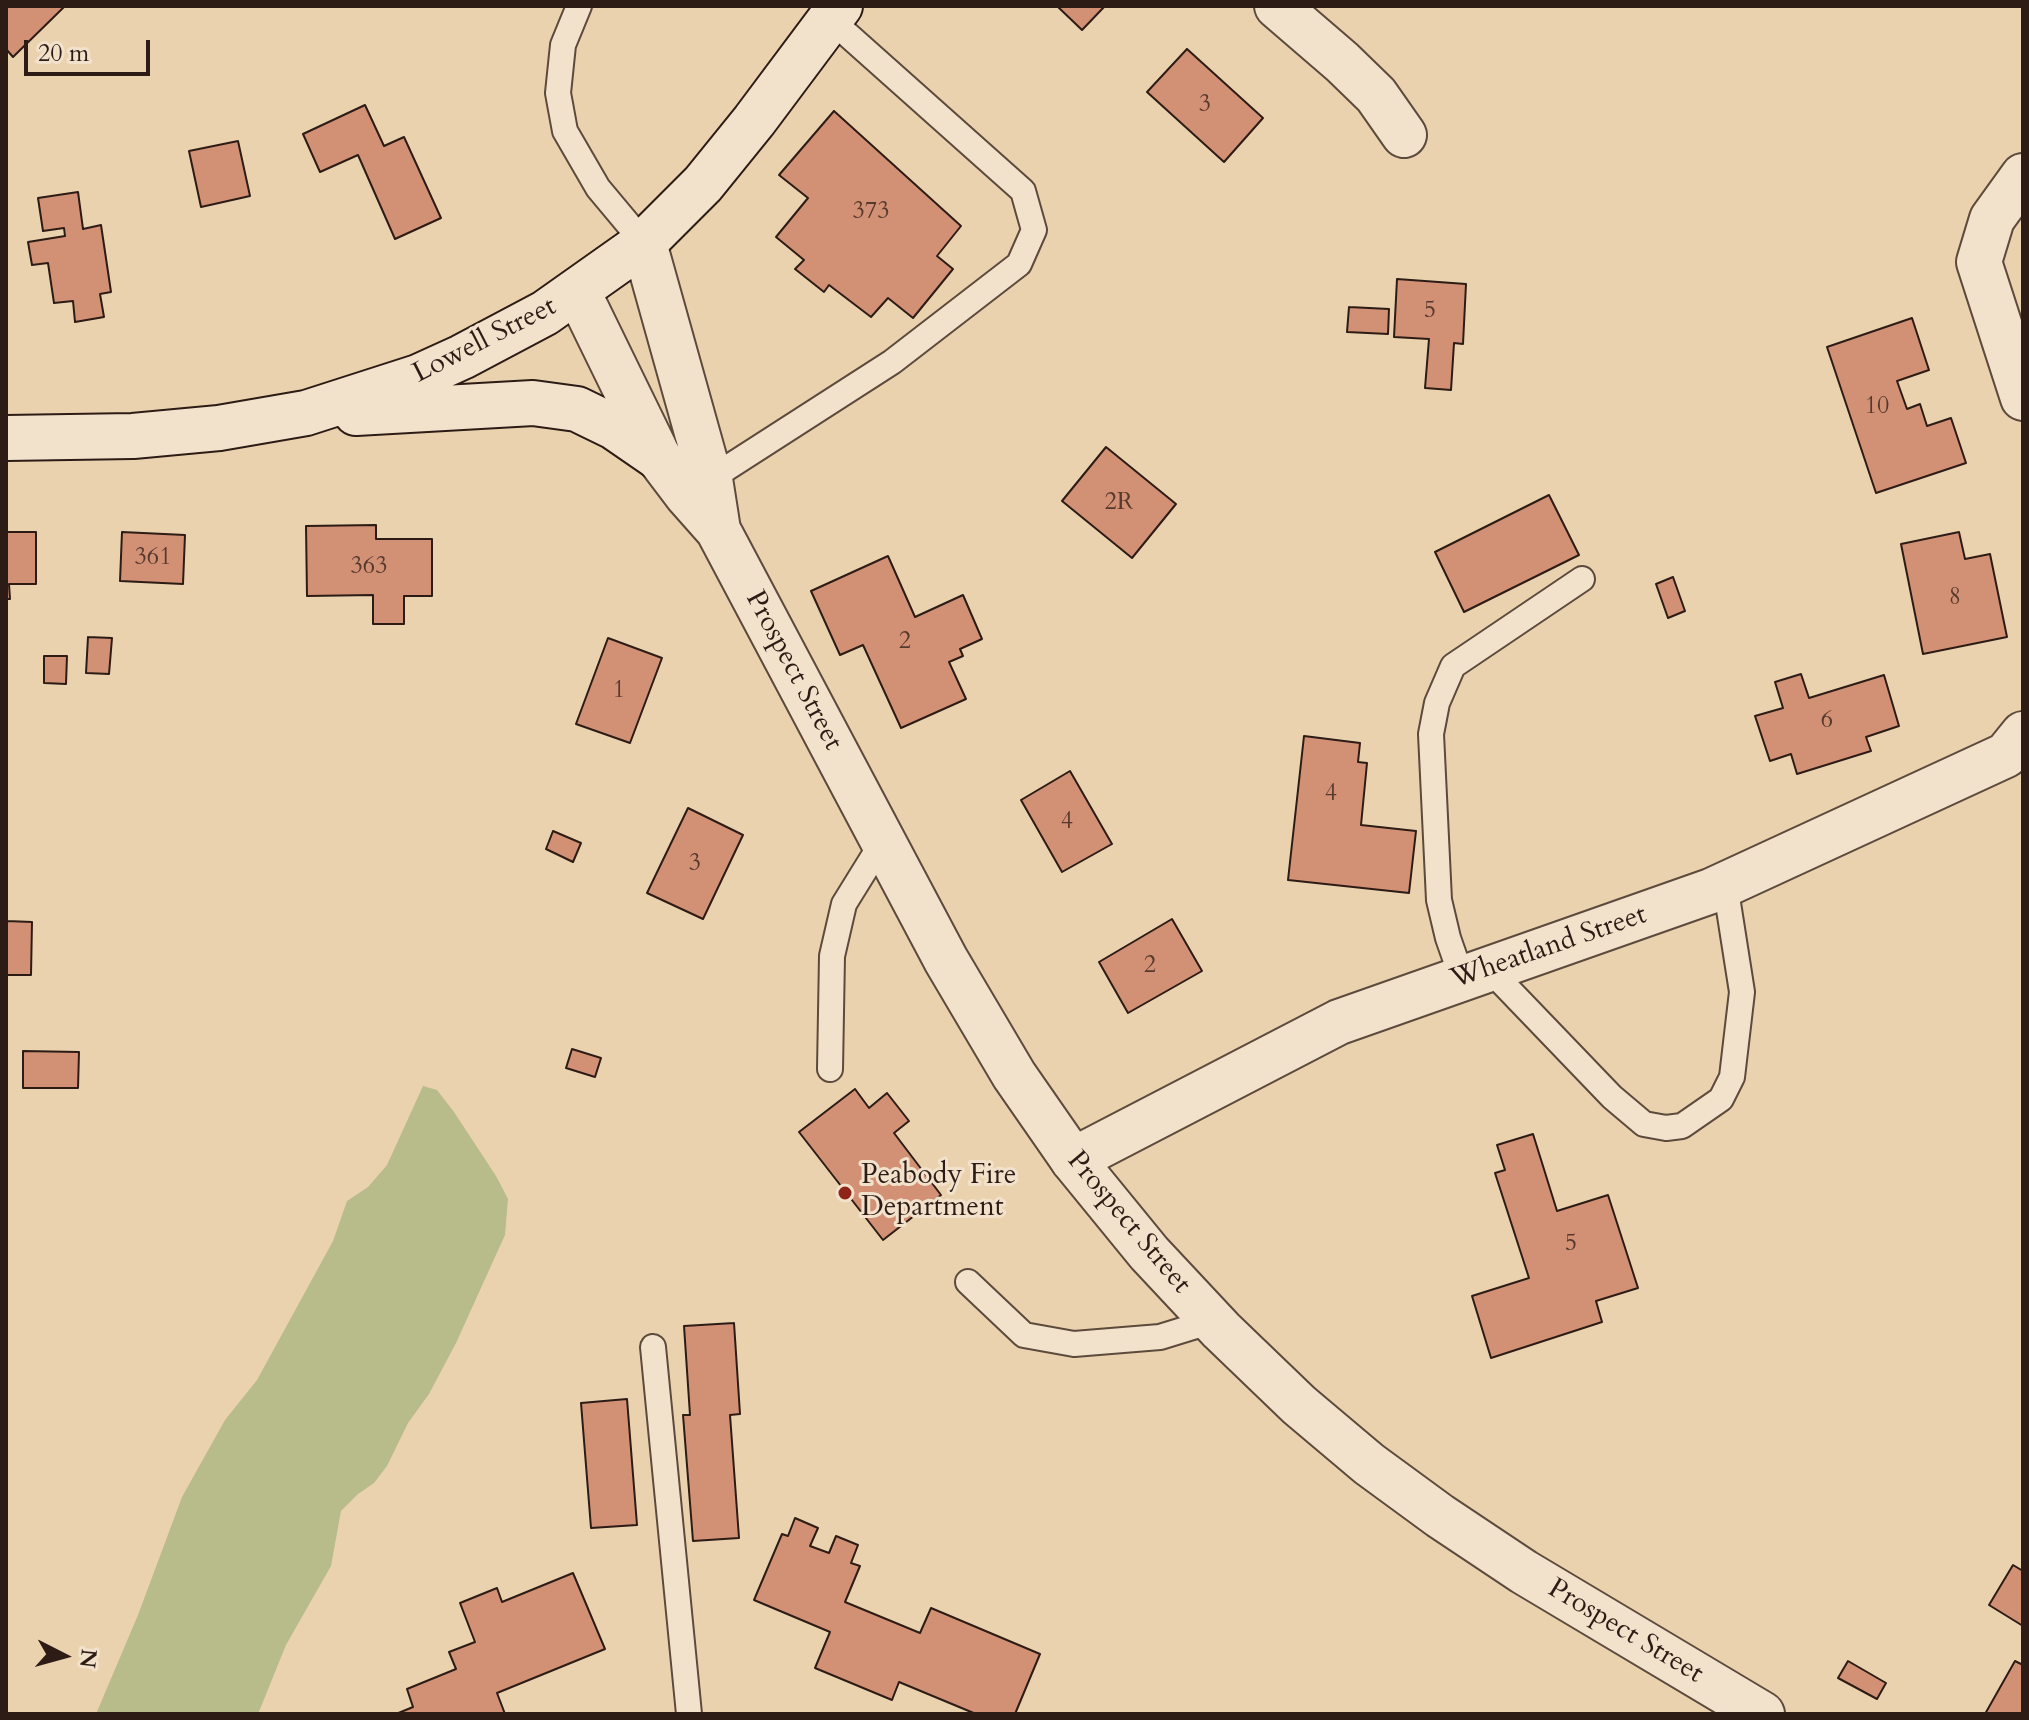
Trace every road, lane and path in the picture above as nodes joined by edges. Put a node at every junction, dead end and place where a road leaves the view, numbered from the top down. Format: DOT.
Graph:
graph roads {
  1 [pos="579,6"];
  2 [pos="1277,6"];
  3 [pos="835,13"];
  4 [pos="1404,135"];
  5 [pos="2023,176"];
  6 [pos="644,243"];
  7 [pos="578,292"];
  8 [pos="2023,398"];
  9 [pos="306,413"];
  10 [pos="6,438"];
  11 [pos="659,458"];
  12 [pos="710,479"];
  13 [pos="718,530"];
  14 [pos="1582,579"];
  15 [pos="2023,734"];
  16 [pos="883,841"];
  17 [pos="1725,884"];
  18 [pos="1476,974"];
  19 [pos="830,1069"];
  20 [pos="1073,1160"];
  21 [pos="968,1282"];
  22 [pos="1212,1321"];
  23 [pos="653,1347"];
  24 [pos="689,1714"];
  25 [pos="1762,1714"];
  1 -- 6 [label="lane"];
  2 -- 4 [label="street"];
  3 -- 6 [label="street, Lowell Street"];
  3 -- 12 [label="lane"];
  5 -- 8 [label="street"];
  6 -- 7 [label="street, Lowell Street"];
  6 -- 12 [label="street, Prospect Street"];
  7 -- 9 [label="street, Lowell Street"];
  7 -- 11 [label="street, Prospect Street"];
  9 -- 10 [label="street, Lowell Street"];
  9 -- 11 [label="street"];
  11 -- 13 [label="street, Prospect Street"];
  12 -- 13 [label="street, Prospect Street"];
  13 -- 16 [label="street, Prospect Street"];
  14 -- 18 [label="lane"];
  15 -- 17 [label="street, Wheatland Street"];
  16 -- 19 [label="lane"];
  16 -- 20 [label="street, Prospect Street"];
  17 -- 18 [label="street, Wheatland Street"];
  17 -- 18 [label="lane"];
  18 -- 20 [label="street, Wheatland Street"];
  20 -- 22 [label="street, Prospect Street"];
  21 -- 22 [label="lane"];
  22 -- 25 [label="street, Prospect Street"];
  23 -- 24 [label="lane"];
}
